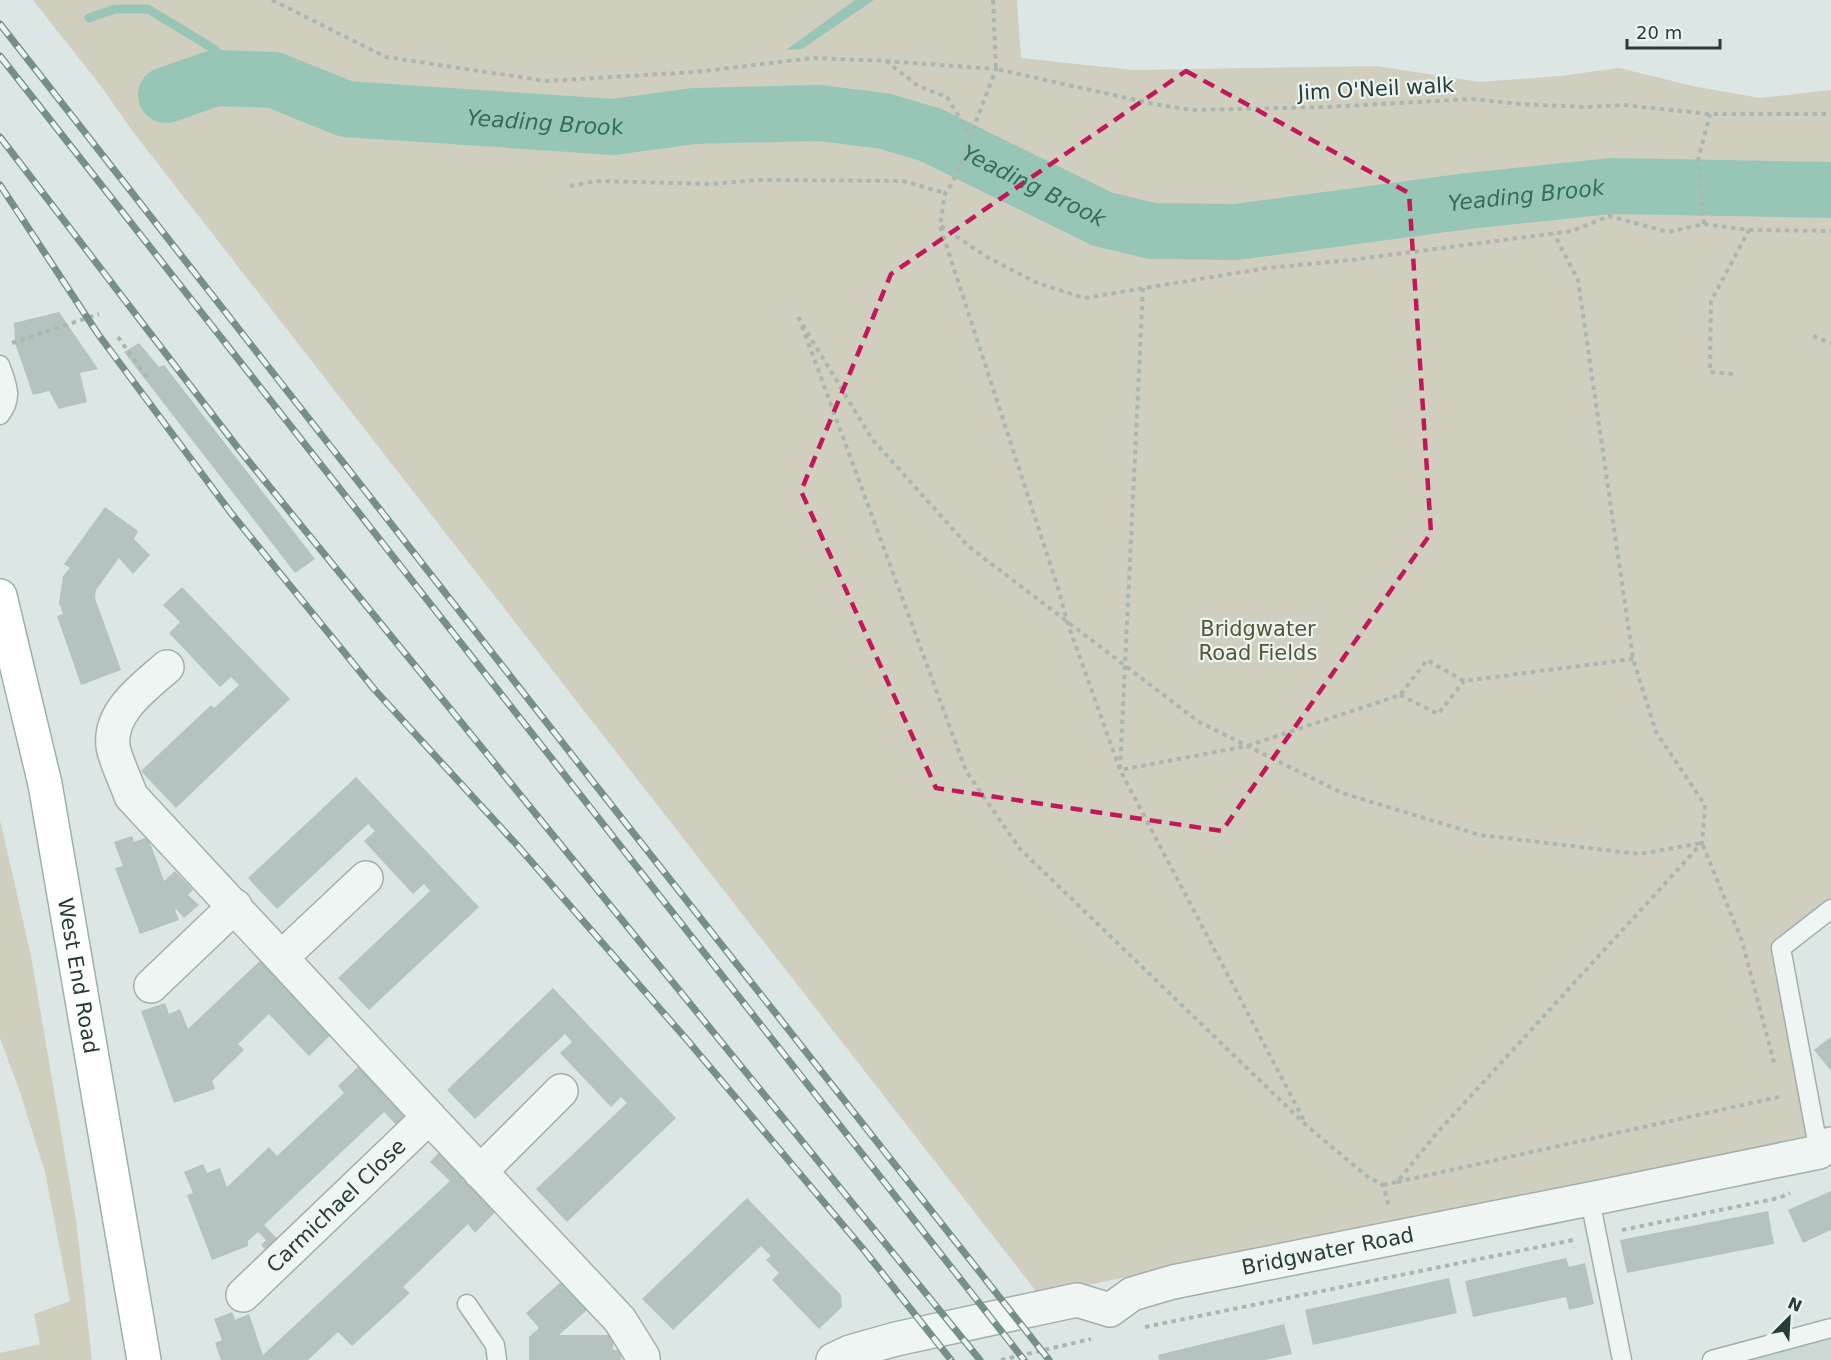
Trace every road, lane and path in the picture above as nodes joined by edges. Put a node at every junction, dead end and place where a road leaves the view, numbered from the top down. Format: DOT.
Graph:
graph roads {
  1 [pos="272,0"];
  2 [pos="993,0"];
  3 [pos="886,61"];
  4 [pos="996,69"];
  5 [pos="1710,114"];
  6 [pos="1831,114"];
  7 [pos="970,136"];
  8 [pos="570,186"];
  9 [pos="945,193"];
  10 [pos="1704,224"];
  11 [pos="940,226"];
  12 [pos="1749,230"];
  13 [pos="1831,231"];
  14 [pos="1554,234"];
  15 [pos="1143,288"];
  16 [pos="99,314"];
  17 [pos="1813,336"];
  18 [pos="118,337"];
  19 [pos="1831,343"];
  20 [pos="9,345"];
  21 [pos="0,365"];
  22 [pos="1733,374"];
  23 [pos="148,379"];
  24 [pos="0,415"];
  25 [pos="0,597"];
  26 [pos="1067,621"];
  27 [pos="1633,659"];
  28 [pos="1125,666"];
  29 [pos="167,667"];
  30 [pos="1464,681"];
  31 [pos="1400,695"];
  32 [pos="1247,746"];
  33 [pos="1120,770"];
  34 [pos="1702,843"];
  35 [pos="366,878"];
  36 [pos="235,906"];
  37 [pos="1831,909"];
  38 [pos="282,957"];
  39 [pos="151,986"];
  40 [pos="1777,1073"];
  41 [pos="561,1092"];
  42 [pos="1785,1105"];
  43 [pos="429,1117"];
  44 [pos="1308,1127"];
  45 [pos="1825,1148"];
  46 [pos="480,1172"];
  47 [pos="1397,1182"];
  48 [pos="1383,1185"];
  49 [pos="1800,1189"];
  50 [pos="1590,1200"];
  51 [pos="1390,1213"];
  52 [pos="1597,1236"];
  53 [pos="243,1295"];
  54 [pos="467,1304"];
  55 [pos="1137,1328"];
  56 [pos="1831,1328"];
  57 [pos="1092,1339"];
  58 [pos="144,1360"];
  59 [pos="498,1360"];
  60 [pos="643,1360"];
  61 [pos="833,1360"];
  62 [pos="1001,1360"];
  63 [pos="1622,1360"];
  64 [pos="1712,1360"];
  1 -- 3 [label="path, Jim O'Neil walk"];
  2 -- 4 [label="path"];
  3 -- 4 [label="path, Jim O'Neil walk"];
  3 -- 7 [label="path"];
  4 -- 5 [label="path, Jim O'Neil walk"];
  4 -- 7 [label="path"];
  5 -- 6 [label="path, Jim O'Neil walk"];
  5 -- 10 [label="path"];
  7 -- 9 [label="path"];
  8 -- 9 [label="path"];
  9 -- 11 [label="path"];
  10 -- 12 [label="path"];
  10 -- 14 [label="path"];
  11 -- 15 [label="path"];
  11 -- 26 [label="path"];
  12 -- 13 [label="path"];
  12 -- 22 [label="path"];
  14 -- 15 [label="path"];
  14 -- 27 [label="path"];
  15 -- 28 [label="path"];
  16 -- 20 [label="path"];
  17 -- 19 [label="path"];
  18 -- 23 [label="path"];
  21 -- 24 [label="lane"];
  25 -- 58 [label="main road, West End Road"];
  26 -- 28 [label="path"];
  26 -- 33 [label="path"];
  26 -- 44 [label="path"];
  27 -- 30 [label="path"];
  27 -- 34 [label="path"];
  28 -- 32 [label="path"];
  28 -- 33 [label="path"];
  29 -- 36 [label="street"];
  30 -- 31 [label="path"];
  30 -- 31 [label="path"];
  31 -- 32 [label="path"];
  32 -- 33 [label="path"];
  32 -- 34 [label="path"];
  33 -- 44 [label="path"];
  34 -- 40 [label="path"];
  34 -- 47 [label="path"];
  35 -- 38 [label="street"];
  36 -- 38 [label="street"];
  36 -- 39 [label="street"];
  37 -- 45 [label="lane"];
  38 -- 43 [label="street"];
  41 -- 46 [label="street"];
  42 -- 47 [label="path"];
  43 -- 46 [label="street"];
  43 -- 53 [label="street, Carmichael Close"];
  44 -- 48 [label="path"];
  45 -- 50 [label="street, Bridgwater Road"];
  46 -- 60 [label="street"];
  47 -- 48 [label="path"];
  48 -- 51 [label="path"];
  49 -- 52 [label="path"];
  50 -- 52 [label="lane"];
  50 -- 61 [label="street, Bridgwater Road"];
  52 -- 55 [label="path"];
  52 -- 63 [label="lane"];
  54 -- 59 [label="lane"];
  56 -- 64 [label="lane"];
  57 -- 62 [label="path"];
}
